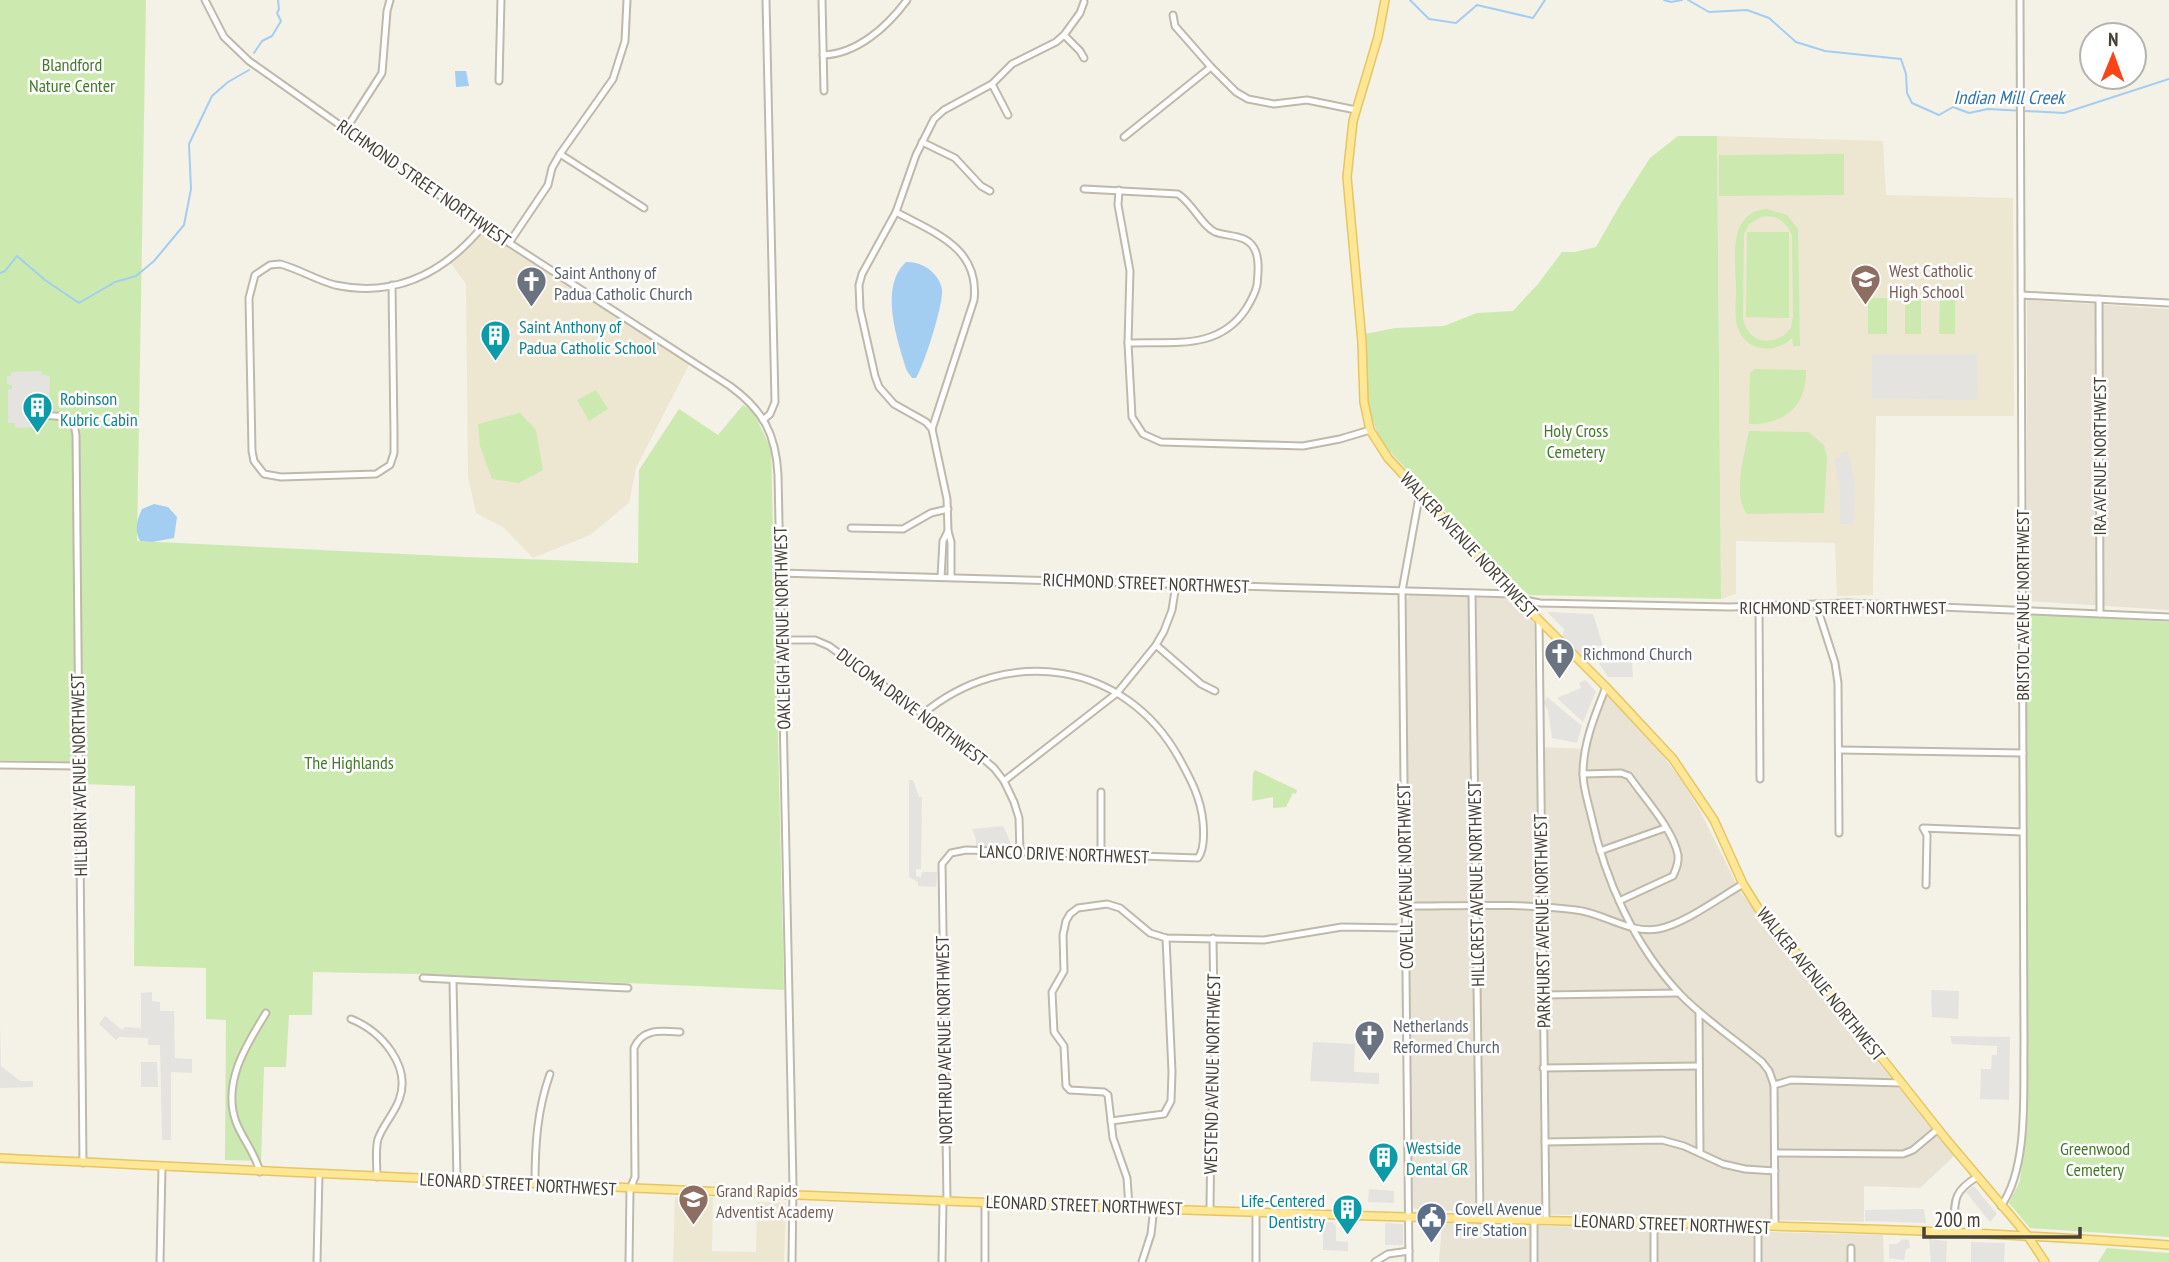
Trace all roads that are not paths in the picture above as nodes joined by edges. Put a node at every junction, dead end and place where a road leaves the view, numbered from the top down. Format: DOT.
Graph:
graph roads {
  1 [pos="205,0"];
  2 [pos="390,0"];
  3 [pos="500,0"];
  4 [pos="627,0"];
  5 [pos="766,0"];
  6 [pos="821,0"];
  7 [pos="906,0"];
  8 [pos="1385,0"];
  9 [pos="2020,0"];
  10 [pos="1084,2"];
  11 [pos="1173,15"];
  12 [pos="1064,35"];
  13 [pos="823,55"];
  14 [pos="1084,58"];
  15 [pos="1211,67"];
  16 [pos="499,81"];
  17 [pos="992,84"];
  18 [pos="824,91"];
  19 [pos="1356,110"];
  20 [pos="1008,115"];
  21 [pos="346,129"];
  22 [pos="1125,137"];
  23 [pos="922,142"];
  24 [pos="560,154"];
  25 [pos="1084,189"];
  26 [pos="1119,190"];
  27 [pos="989,191"];
  28 [pos="644,208"];
  29 [pos="896,212"];
  30 [pos="483,226"];
  31 [pos="509,243"];
  32 [pos="392,285"];
  33 [pos="2022,295"];
  34 [pos="2099,299"];
  35 [pos="2169,303"];
  36 [pos="1128,343"];
  37 [pos="41,415"];
  38 [pos="763,420"];
  39 [pos="932,429"];
  40 [pos="1370,429"];
  41 [pos="1420,492"];
  42 [pos="948,509"];
  43 [pos="851,528"];
  44 [pos="948,531"];
  45 [pos="779,573"];
  46 [pos="941,577"];
  47 [pos="951,577"];
  48 [pos="1176,584"];
  49 [pos="1402,591"];
  50 [pos="1472,593"];
  51 [pos="1515,596"];
  52 [pos="1816,604"];
  53 [pos="1759,606"];
  54 [pos="2021,609"];
  55 [pos="2100,614"];
  56 [pos="2169,617"];
  57 [pos="1539,622"];
  58 [pos="782,640"];
  59 [pos="1156,645"];
  60 [pos="1606,687"];
  61 [pos="1215,691"];
  62 [pos="1117,693"];
  63 [pos="923,713"];
  64 [pos="1840,750"];
  65 [pos="2023,753"];
  66 [pos="0,765"];
  67 [pos="79,766"];
  68 [pos="1583,774"];
  69 [pos="1760,779"];
  70 [pos="1004,781"];
  71 [pos="1101,792"];
  72 [pos="1665,828"];
  73 [pos="2023,832"];
  74 [pos="1839,833"];
  75 [pos="1600,851"];
  76 [pos="1020,853"];
  77 [pos="1101,855"];
  78 [pos="941,880"];
  79 [pos="1742,884"];
  80 [pos="1926,885"];
  81 [pos="1619,901"];
  82 [pos="1405,905"];
  83 [pos="1476,906"];
  84 [pos="1541,907"];
  85 [pos="1405,928"];
  86 [pos="1632,928"];
  87 [pos="1166,937"];
  88 [pos="1213,939"];
  89 [pos="423,978"];
  90 [pos="453,981"];
  91 [pos="628,988"];
  92 [pos="1679,992"];
  93 [pos="1543,995"];
  94 [pos="266,1013"];
  95 [pos="1699,1013"];
  96 [pos="351,1019"];
  97 [pos="680,1032"];
  98 [pos="1699,1066"];
  99 [pos="1544,1068"];
  100 [pos="550,1074"];
  101 [pos="1902,1083"];
  102 [pos="1774,1085"];
  103 [pos="1111,1121"];
  104 [pos="1938,1129"];
  105 [pos="1545,1142"];
  106 [pos="1700,1153"];
  107 [pos="1776,1153"];
  108 [pos="0,1158"];
  109 [pos="83,1163"];
  110 [pos="162,1167"];
  111 [pos="1775,1171"];
  112 [pos="260,1172"];
  113 [pos="319,1174"];
  114 [pos="377,1177"];
  115 [pos="1977,1177"];
  116 [pos="457,1181"];
  117 [pos="535,1184"];
  118 [pos="630,1189"];
  119 [pos="793,1195"];
  120 [pos="945,1201"];
  121 [pos="985,1202"];
  122 [pos="2001,1206"];
  123 [pos="1129,1207"];
  124 [pos="1154,1207"];
  125 [pos="1210,1209"];
  126 [pos="1256,1211"];
  127 [pos="1409,1217"];
  128 [pos="1480,1218"];
  129 [pos="1534,1220"];
  130 [pos="1546,1220"];
  131 [pos="1654,1223"];
  132 [pos="1758,1226"];
  133 [pos="1775,1227"];
  134 [pos="1954,1231"];
  135 [pos="2027,1235"];
  136 [pos="2169,1245"];
  137 [pos="1851,1248"];
  138 [pos="1409,1251"];
  139 [pos="160,1262"];
  140 [pos="317,1262"];
  141 [pos="629,1262"];
  142 [pos="792,1262"];
  143 [pos="942,1262"];
  144 [pos="985,1262"];
  145 [pos="1142,1262"];
  146 [pos="1256,1262"];
  147 [pos="1375,1262"];
  148 [pos="1409,1262"];
  149 [pos="1534,1262"];
  150 [pos="1654,1262"];
  151 [pos="1758,1262"];
  152 [pos="1852,1262"];
  153 [pos="2045,1262"];
  1 -- 21 [label="street, RICHMOND STREET NORTHWEST"];
  2 -- 21 [label="street"];
  3 -- 16 [label="street"];
  4 -- 24 [label="street"];
  5 -- 38 [label="street"];
  6 -- 13 [label="street"];
  7 -- 13 [label="street"];
  8 -- 19 [label="main road, WALKER AVENUE NORTHWEST"];
  9 -- 33 [label="street, BRISTOL AVENUE NORTHWEST"];
  10 -- 12 [label="street"];
  11 -- 15 [label="street"];
  12 -- 14 [label="street"];
  12 -- 17 [label="street"];
  13 -- 18 [label="street"];
  15 -- 19 [label="street"];
  15 -- 22 [label="street"];
  17 -- 20 [label="street"];
  17 -- 23 [label="street"];
  19 -- 40 [label="main road, WALKER AVENUE NORTHWEST"];
  21 -- 30 [label="street, RICHMOND STREET NORTHWEST"];
  23 -- 27 [label="street"];
  23 -- 29 [label="street"];
  24 -- 28 [label="street"];
  24 -- 31 [label="street"];
  25 -- 26 [label="street"];
  26 -- 36 [label="street"];
  26 -- 36 [label="street"];
  29 -- 39 [label="street"];
  29 -- 39 [label="street"];
  30 -- 31 [label="street, RICHMOND STREET NORTHWEST"];
  30 -- 32 [label="street"];
  31 -- 38 [label="street, RICHMOND STREET NORTHWEST"];
  32 -- 32 [label="street"];
  33 -- 34 [label="street"];
  33 -- 54 [label="street, BRISTOL AVENUE NORTHWEST"];
  34 -- 35 [label="street"];
  34 -- 55 [label="street, IRA AVENUE NORTHWEST"];
  36 -- 40 [label="street"];
  37 -- 67 [label="street, HILLBURN AVENUE NORTHWEST"];
  38 -- 45 [label="street, OAKLEIGH AVENUE NORTHWEST"];
  39 -- 42 [label="street"];
  40 -- 41 [label="main road, WALKER AVENUE NORTHWEST"];
  41 -- 49 [label="street, COVELL AVENUE NORTHWEST"];
  41 -- 51 [label="main road, WALKER AVENUE NORTHWEST"];
  42 -- 43 [label="street"];
  42 -- 44 [label="street"];
  44 -- 46 [label="street"];
  44 -- 47 [label="street"];
  45 -- 46 [label="street, RICHMOND STREET NORTHWEST"];
  45 -- 58 [label="street, OAKLEIGH AVENUE NORTHWEST"];
  46 -- 47 [label="street, RICHMOND STREET NORTHWEST"];
  47 -- 48 [label="street, RICHMOND STREET NORTHWEST"];
  48 -- 49 [label="street, RICHMOND STREET NORTHWEST"];
  48 -- 59 [label="street"];
  49 -- 50 [label="street, RICHMOND STREET NORTHWEST"];
  49 -- 82 [label="street, COVELL AVENUE NORTHWEST"];
  50 -- 51 [label="street, RICHMOND STREET NORTHWEST"];
  50 -- 83 [label="street, HILLCREST AVENUE NORTHWEST"];
  51 -- 53 [label="street, RICHMOND STREET NORTHWEST"];
  51 -- 57 [label="main road, WALKER AVENUE NORTHWEST"];
  52 -- 53 [label="street, RICHMOND STREET NORTHWEST"];
  52 -- 54 [label="street, RICHMOND STREET NORTHWEST"];
  52 -- 64 [label="street"];
  53 -- 69 [label="street"];
  54 -- 55 [label="street, RICHMOND STREET NORTHWEST"];
  54 -- 65 [label="street, BRISTOL AVENUE NORTHWEST"];
  55 -- 56 [label="street, RICHMOND STREET NORTHWEST"];
  57 -- 60 [label="main road, WALKER AVENUE NORTHWEST"];
  57 -- 84 [label="street, PARKHURST AVENUE NORTHWEST"];
  58 -- 63 [label="street, DUCOMA DRIVE NORTHWEST"];
  58 -- 119 [label="street, OAKLEIGH AVENUE NORTHWEST"];
  59 -- 61 [label="street"];
  59 -- 62 [label="street"];
  60 -- 68 [label="street"];
  60 -- 79 [label="main road, WALKER AVENUE NORTHWEST"];
  62 -- 63 [label="street"];
  62 -- 70 [label="street"];
  62 -- 77 [label="street, LANCO DRIVE NORTHWEST"];
  63 -- 70 [label="street, DUCOMA DRIVE NORTHWEST"];
  64 -- 65 [label="street"];
  64 -- 74 [label="street"];
  65 -- 73 [label="street, BRISTOL AVENUE NORTHWEST"];
  66 -- 67 [label="street"];
  67 -- 109 [label="street, HILLBURN AVENUE NORTHWEST"];
  68 -- 72 [label="street"];
  68 -- 75 [label="street"];
  70 -- 76 [label="street, DUCOMA DRIVE NORTHWEST"];
  71 -- 77 [label="street"];
  72 -- 75 [label="street"];
  72 -- 81 [label="street"];
  73 -- 80 [label="street"];
  73 -- 122 [label="street, BRISTOL AVENUE NORTHWEST"];
  75 -- 81 [label="street"];
  76 -- 77 [label="street, LANCO DRIVE NORTHWEST"];
  76 -- 78 [label="street, LANCO DRIVE NORTHWEST"];
  78 -- 120 [label="street, NORTHRUP AVENUE NORTHWEST"];
  79 -- 86 [label="street"];
  79 -- 101 [label="main road, WALKER AVENUE NORTHWEST"];
  81 -- 86 [label="street"];
  82 -- 83 [label="street"];
  82 -- 85 [label="street, COVELL AVENUE NORTHWEST"];
  83 -- 84 [label="street"];
  83 -- 128 [label="street, HILLCREST AVENUE NORTHWEST"];
  84 -- 86 [label="street"];
  84 -- 93 [label="street, PARKHURST AVENUE NORTHWEST"];
  85 -- 88 [label="street"];
  85 -- 127 [label="street, COVELL AVENUE NORTHWEST"];
  86 -- 92 [label="street"];
  87 -- 88 [label="street"];
  87 -- 103 [label="street"];
  87 -- 103 [label="street"];
  88 -- 125 [label="street, WESTEND AVENUE NORTHWEST"];
  89 -- 90 [label="street"];
  90 -- 91 [label="street"];
  90 -- 116 [label="street"];
  92 -- 93 [label="street"];
  92 -- 95 [label="street"];
  93 -- 99 [label="street, PARKHURST AVENUE NORTHWEST"];
  94 -- 112 [label="street"];
  95 -- 98 [label="street"];
  95 -- 102 [label="street"];
  96 -- 114 [label="street"];
  97 -- 118 [label="street"];
  98 -- 99 [label="street"];
  98 -- 106 [label="street"];
  99 -- 105 [label="street, PARKHURST AVENUE NORTHWEST"];
  100 -- 117 [label="street"];
  101 -- 102 [label="street"];
  101 -- 104 [label="main road, WALKER AVENUE NORTHWEST"];
  102 -- 107 [label="street"];
  103 -- 123 [label="street"];
  104 -- 107 [label="street"];
  104 -- 115 [label="main road, WALKER AVENUE NORTHWEST"];
  105 -- 106 [label="street"];
  105 -- 130 [label="street, PARKHURST AVENUE NORTHWEST"];
  106 -- 111 [label="street"];
  107 -- 111 [label="street"];
  108 -- 109 [label="main road, LEONARD STREET NORTHWEST"];
  109 -- 110 [label="main road, LEONARD STREET NORTHWEST"];
  110 -- 112 [label="main road, LEONARD STREET NORTHWEST"];
  110 -- 139 [label="street"];
  111 -- 133 [label="street"];
  112 -- 113 [label="main road, LEONARD STREET NORTHWEST"];
  113 -- 114 [label="main road, LEONARD STREET NORTHWEST"];
  113 -- 140 [label="street"];
  114 -- 116 [label="main road, LEONARD STREET NORTHWEST"];
  115 -- 122 [label="main road, WALKER AVENUE NORTHWEST"];
  115 -- 134 [label="street"];
  116 -- 117 [label="main road, LEONARD STREET NORTHWEST"];
  117 -- 118 [label="main road, LEONARD STREET NORTHWEST"];
  118 -- 119 [label="main road, LEONARD STREET NORTHWEST"];
  118 -- 141 [label="street"];
  119 -- 120 [label="main road, LEONARD STREET NORTHWEST"];
  119 -- 142 [label="street, OAKLEIGH AVENUE NORTHWEST"];
  120 -- 121 [label="main road, LEONARD STREET NORTHWEST"];
  120 -- 143 [label="street, NORTHRUP AVENUE NORTHWEST"];
  121 -- 123 [label="main road, LEONARD STREET NORTHWEST"];
  121 -- 144 [label="street"];
  122 -- 135 [label="main road, WALKER AVENUE NORTHWEST"];
  123 -- 124 [label="main road, LEONARD STREET NORTHWEST"];
  124 -- 125 [label="main road, LEONARD STREET NORTHWEST"];
  124 -- 145 [label="street"];
  125 -- 126 [label="main road, LEONARD STREET NORTHWEST"];
  126 -- 127 [label="main road, LEONARD STREET NORTHWEST"];
  126 -- 146 [label="street"];
  127 -- 128 [label="main road, LEONARD STREET NORTHWEST"];
  127 -- 138 [label="street, COVELL AVENUE NORTHWEST"];
  128 -- 129 [label="main road, LEONARD STREET NORTHWEST"];
  129 -- 130 [label="main road, LEONARD STREET NORTHWEST"];
  129 -- 149 [label="street"];
  130 -- 131 [label="main road, LEONARD STREET NORTHWEST"];
  131 -- 132 [label="main road, LEONARD STREET NORTHWEST"];
  131 -- 150 [label="street"];
  132 -- 133 [label="main road, LEONARD STREET NORTHWEST"];
  132 -- 151 [label="street"];
  133 -- 134 [label="main road, LEONARD STREET NORTHWEST"];
  134 -- 135 [label="main road, LEONARD STREET NORTHWEST"];
  135 -- 136 [label="main road, LEONARD STREET NORTHWEST"];
  135 -- 153 [label="main road, WALKER AVENUE NORTHWEST"];
  137 -- 152 [label="street"];
  138 -- 147 [label="street"];
  138 -- 148 [label="street, COVELL AVENUE NORTHWEST"];
}
